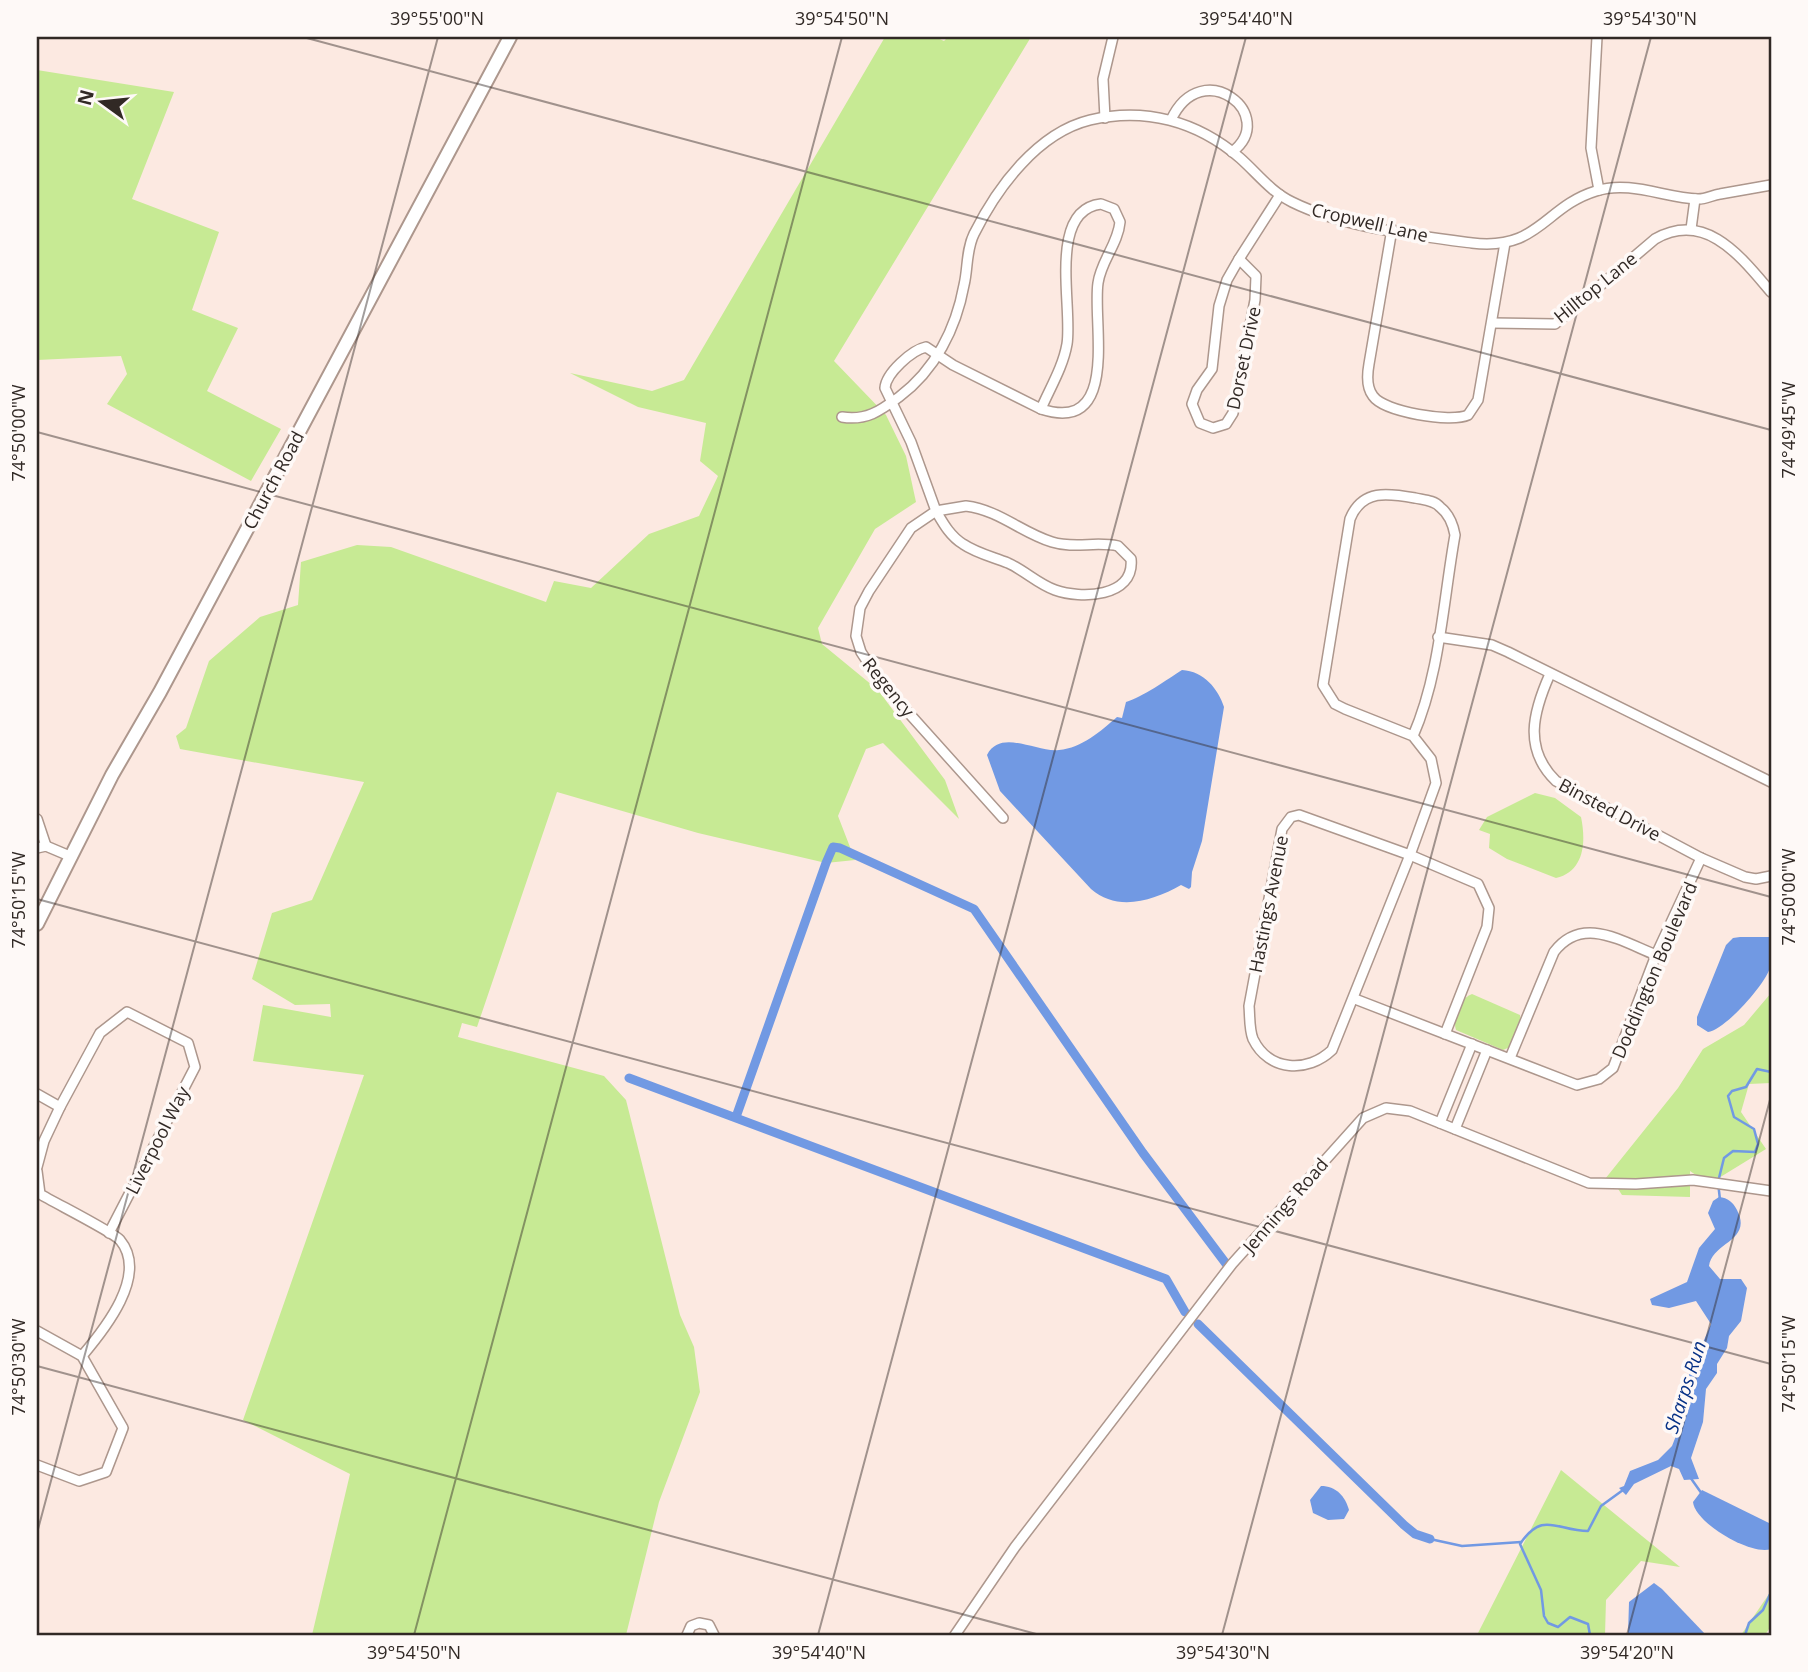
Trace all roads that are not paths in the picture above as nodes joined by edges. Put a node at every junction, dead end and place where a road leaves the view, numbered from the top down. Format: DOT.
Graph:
graph roads {
  1 [pos="510,37"];
  2 [pos="1113,37"];
  3 [pos="1597,37"];
  4 [pos="1105,118"];
  5 [pos="1171,120"];
  6 [pos="1232,152"];
  7 [pos="1771,185"];
  8 [pos="1599,190"];
  9 [pos="1280,195"];
  10 [pos="1695,199"];
  11 [pos="1392,229"];
  12 [pos="1691,229"];
  13 [pos="1505,243"];
  14 [pos="1239,259"];
  15 [pos="1771,292"];
  16 [pos="1492,323"];
  17 [pos="938,354"];
  18 [pos="891,403"];
  19 [pos="1041,409"];
  20 [pos="842,417"];
  21 [pos="936,510"];
  22 [pos="1438,636"];
  23 [pos="1550,674"];
  24 [pos="1413,736"];
  25 [pos="1771,782"];
  26 [pos="1003,818"];
  27 [pos="37,819"];
  28 [pos="42,847"];
  29 [pos="1410,855"];
  30 [pos="72,857"];
  31 [pos="1702,858"];
  32 [pos="1771,876"];
  33 [pos="37,924"];
  34 [pos="1656,955"];
  35 [pos="1355,999"];
  36 [pos="1445,1034"];
  37 [pos="1472,1044"];
  38 [pos="1487,1050"];
  39 [pos="1510,1058"];
  40 [pos="37,1094"];
  41 [pos="60,1107"];
  42 [pos="1440,1123"];
  43 [pos="1455,1129"];
  44 [pos="37,1169"];
  45 [pos="1771,1191"];
  46 [pos="109,1233"];
  47 [pos="37,1331"];
  48 [pos="82,1356"];
  49 [pos="37,1465"];
  50 [pos="687,1635"];
  51 [pos="714,1635"];
  52 [pos="955,1635"];
  1 -- 30 [label="main road, Church Road"];
  2 -- 4 [label="street"];
  3 -- 8 [label="street"];
  4 -- 5 [label="street, Cropwell Lane"];
  4 -- 17 [label="street, Cropwell Lane"];
  5 -- 6 [label="street, Cropwell Lane"];
  5 -- 6 [label="street"];
  6 -- 9 [label="street, Cropwell Lane"];
  7 -- 10 [label="street, Cropwell Lane"];
  8 -- 10 [label="street, Cropwell Lane"];
  8 -- 13 [label="street, Cropwell Lane"];
  9 -- 11 [label="street, Cropwell Lane"];
  9 -- 14 [label="street, Dorset Drive"];
  10 -- 12 [label="street"];
  11 -- 13 [label="street, Cropwell Lane"];
  11 -- 16 [label="street"];
  12 -- 15 [label="street"];
  12 -- 16 [label="street, Hilltop Lane"];
  13 -- 16 [label="street"];
  14 -- 14 [label="street, Dorset Drive"];
  17 -- 18 [label="street, Cropwell Lane"];
  17 -- 18 [label="street"];
  17 -- 19 [label="street"];
  18 -- 20 [label="street, Cropwell Lane"];
  18 -- 21 [label="street"];
  19 -- 19 [label="street"];
  21 -- 21 [label="street"];
  21 -- 26 [label="street, Regency"];
  22 -- 23 [label="street"];
  22 -- 24 [label="street"];
  22 -- 24 [label="street"];
  23 -- 25 [label="street"];
  23 -- 31 [label="street, Binsted Drive"];
  24 -- 29 [label="street"];
  27 -- 28 [label="street"];
  28 -- 30 [label="street"];
  29 -- 35 [label="street, Hastings Avenue"];
  29 -- 35 [label="street, Hastings Avenue"];
  29 -- 36 [label="street"];
  30 -- 33 [label="main road, Church Road"];
  31 -- 32 [label="street, Binsted Drive"];
  31 -- 34 [label="street, Doddington Boulevard"];
  34 -- 39 [label="street"];
  34 -- 39 [label="street, Doddington Boulevard"];
  35 -- 36 [label="street, Doddington Boulevard"];
  36 -- 37 [label="street, Doddington Boulevard"];
  37 -- 38 [label="street, Doddington Boulevard"];
  37 -- 42 [label="street"];
  38 -- 39 [label="street, Doddington Boulevard"];
  38 -- 43 [label="street"];
  40 -- 41 [label="street"];
  41 -- 44 [label="street, Liverpool Way"];
  41 -- 46 [label="street, Liverpool Way"];
  42 -- 43 [label="street, Jennings Road"];
  42 -- 52 [label="street, Jennings Road"];
  43 -- 45 [label="street, Jennings Road"];
  44 -- 46 [label="street, Liverpool Way"];
  46 -- 48 [label="street, Liverpool Way"];
  47 -- 48 [label="street"];
  48 -- 49 [label="street"];
  50 -- 51 [label="street"];
}
